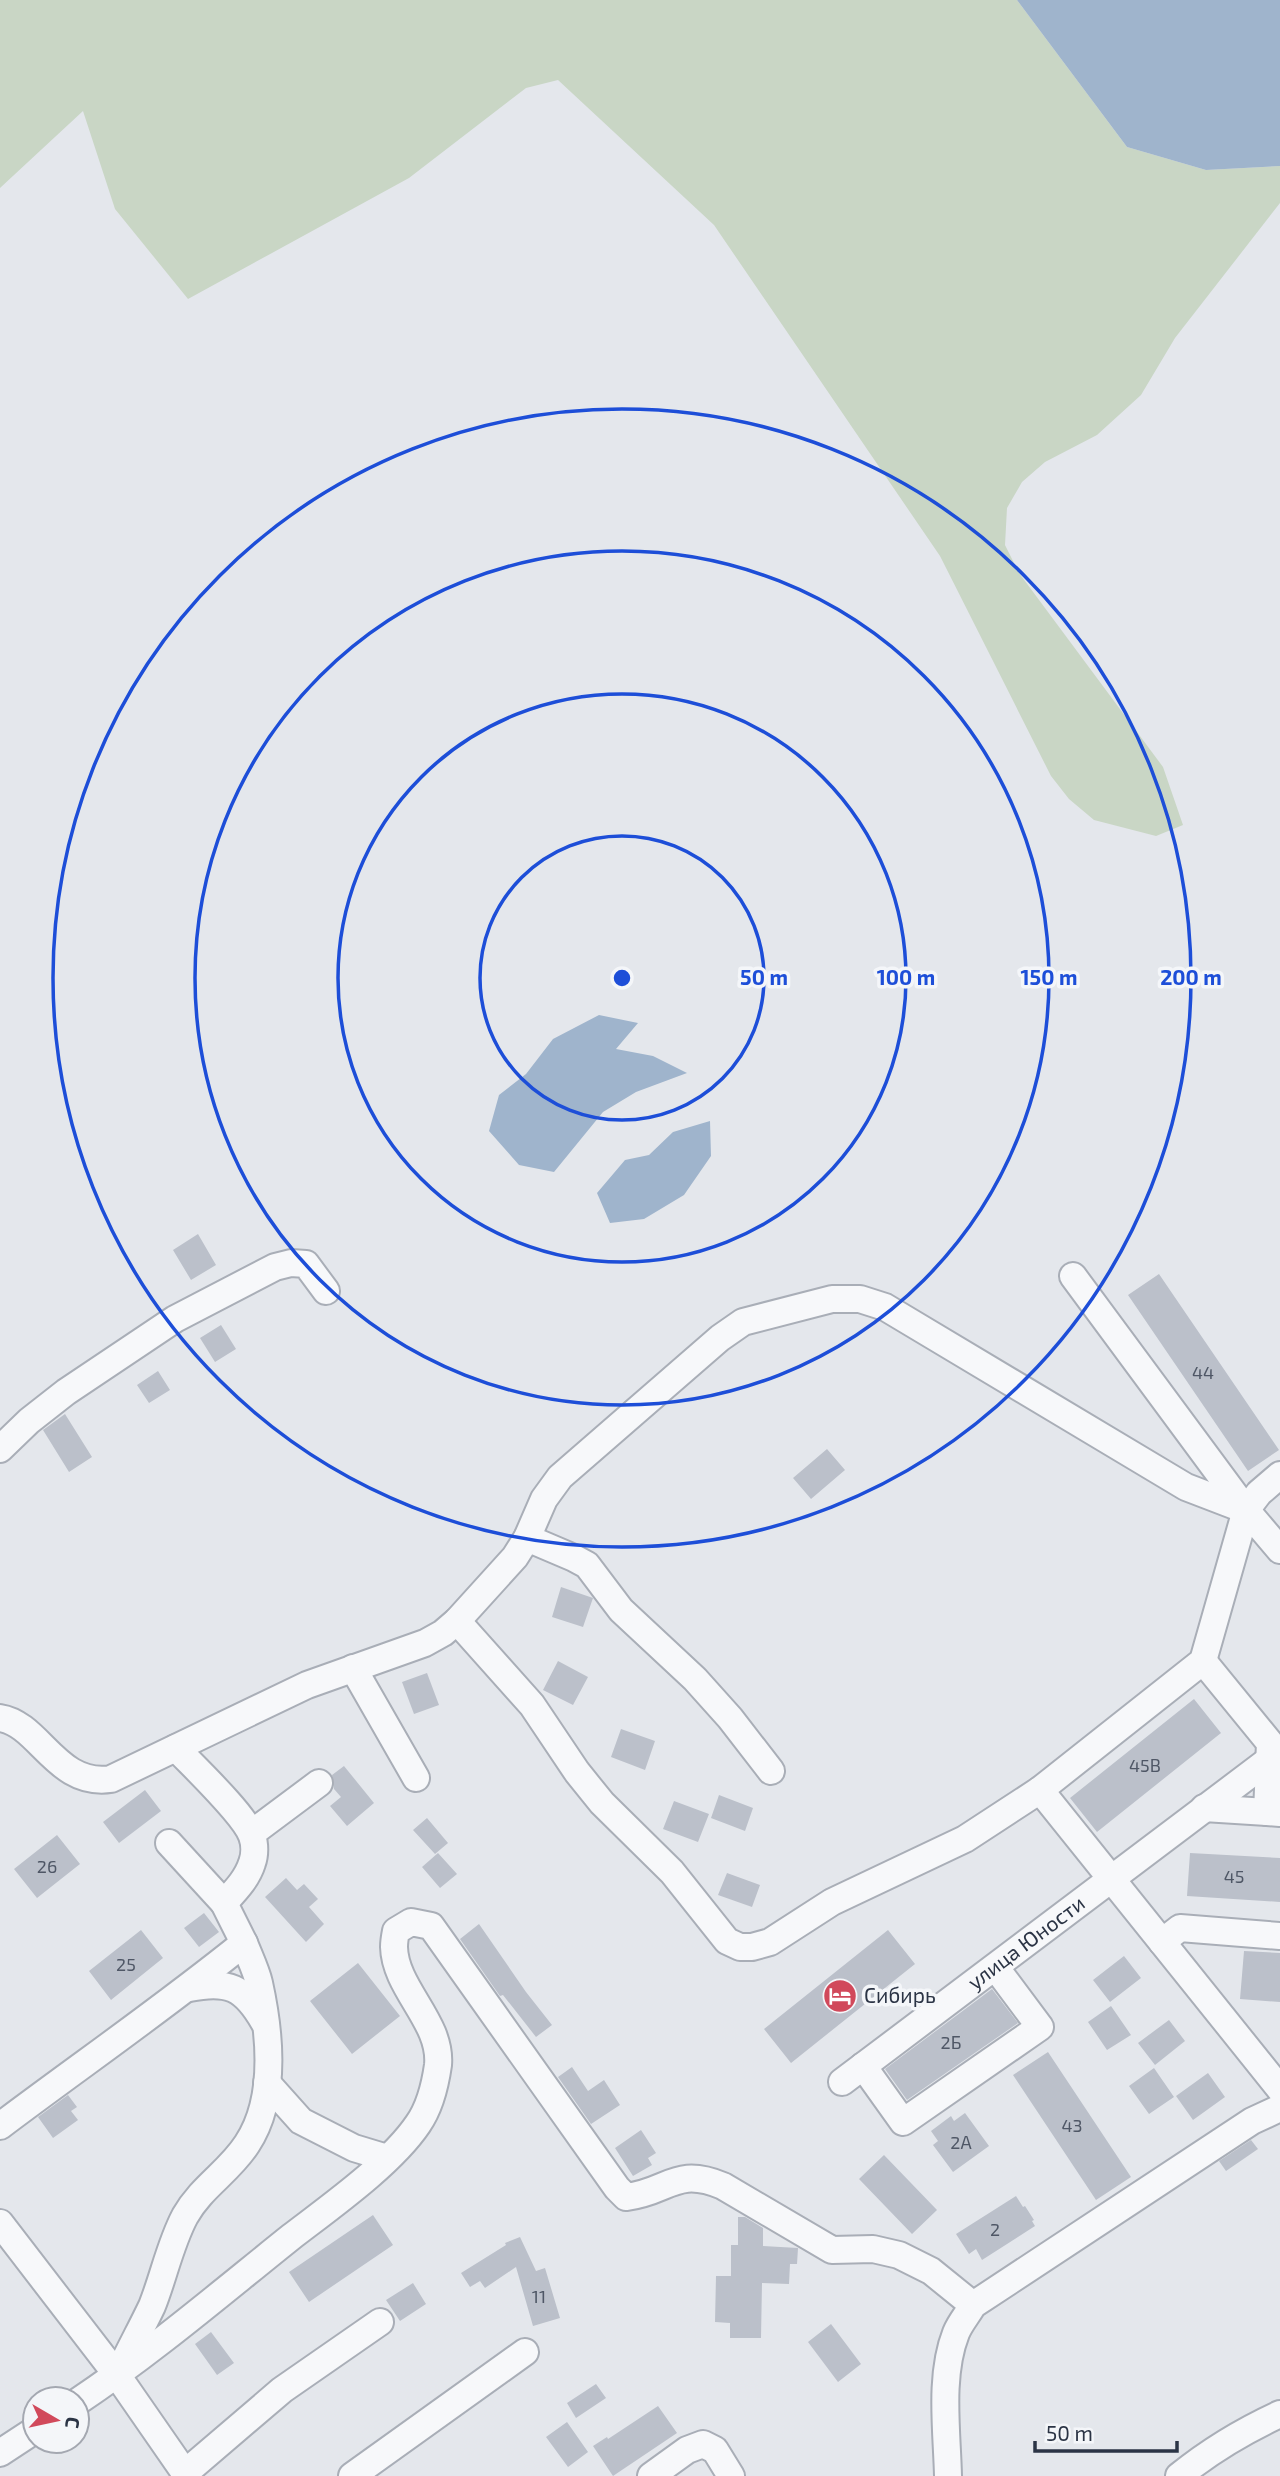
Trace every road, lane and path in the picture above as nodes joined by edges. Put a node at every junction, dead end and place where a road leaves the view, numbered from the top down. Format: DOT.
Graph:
graph roads {
  1 [pos="1073,1276"];
  2 [pos="326,1291"];
  3 [pos="0,1448"];
  4 [pos="1280,1475"];
  5 [pos="1246,1510"];
  6 [pos="527,1538"];
  7 [pos="1280,1550"];
  8 [pos="457,1621"];
  9 [pos="1203,1661"];
  10 [pos="353,1668"];
  11 [pos="0,1718"];
  12 [pos="1273,1747"];
  13 [pos="176,1748"];
  14 [pos="771,1771"];
  15 [pos="416,1777"];
  16 [pos="319,1783"];
  17 [pos="1040,1790"];
  18 [pos="1204,1808"];
  19 [pos="1273,1812"];
  20 [pos="251,1833"];
  21 [pos="169,1843"];
  22 [pos="1111,1879"];
  23 [pos="224,1903"];
  24 [pos="1280,1936"];
  25 [pos="1162,1942"];
  26 [pos="244,1943"];
  27 [pos="996,1968"];
  28 [pos="189,1988"];
  29 [pos="264,2023"];
  30 [pos="863,2066"];
  31 [pos="842,2082"];
  32 [pos="267,2083"];
  33 [pos="1280,2089"];
  34 [pos="1280,2108"];
  35 [pos="0,2126"];
  36 [pos="387,2158"];
  37 [pos="0,2224"];
  38 [pos="974,2305"];
  39 [pos="380,2322"];
  40 [pos="525,2352"];
  41 [pos="117,2375"];
  42 [pos="91,2393"];
  43 [pos="1280,2414"];
  44 [pos="21,2440"];
  45 [pos="0,2454"];
  46 [pos="186,2475"];
  47 [pos="352,2476"];
  48 [pos="651,2476"];
  49 [pos="731,2476"];
  50 [pos="948,2476"];
  51 [pos="1179,2476"];
  1 -- 5 [label="street"];
  2 -- 3 [label="street"];
  4 -- 5 [label="street"];
  5 -- 6 [label="street"];
  5 -- 7 [label="street"];
  5 -- 9 [label="street"];
  6 -- 8 [label="street"];
  6 -- 14 [label="street"];
  8 -- 10 [label="street"];
  8 -- 17 [label="street"];
  9 -- 12 [label="street"];
  9 -- 17 [label="street"];
  10 -- 13 [label="street"];
  10 -- 15 [label="street"];
  11 -- 13 [label="street"];
  12 -- 18 [label="street, улица Юности"];
  12 -- 19 [label="street"];
  13 -- 20 [label="street"];
  16 -- 20 [label="street"];
  17 -- 22 [label="street"];
  18 -- 19 [label="street"];
  18 -- 22 [label="street, улица Юности"];
  20 -- 23 [label="street"];
  21 -- 23 [label="street"];
  22 -- 25 [label="street"];
  22 -- 27 [label="street, улица Юности"];
  23 -- 26 [label="street"];
  24 -- 25 [label="street"];
  25 -- 33 [label="street"];
  26 -- 28 [label="street"];
  26 -- 29 [label="street"];
  27 -- 30 [label="street, улица Юности"];
  27 -- 30 [label="street"];
  28 -- 29 [label="street"];
  28 -- 35 [label="street"];
  29 -- 32 [label="street"];
  30 -- 31 [label="street, улица Юности"];
  32 -- 36 [label="street"];
  32 -- 41 [label="street"];
  34 -- 38 [label="street"];
  36 -- 38 [label="street"];
  36 -- 41 [label="street"];
  37 -- 41 [label="street"];
  38 -- 50 [label="street"];
  39 -- 46 [label="street"];
  40 -- 47 [label="street"];
  41 -- 42 [label="street"];
  41 -- 46 [label="street"];
  43 -- 51 [label="street"];
  44 -- 45 [label="street"];
  48 -- 49 [label="street"];
}
